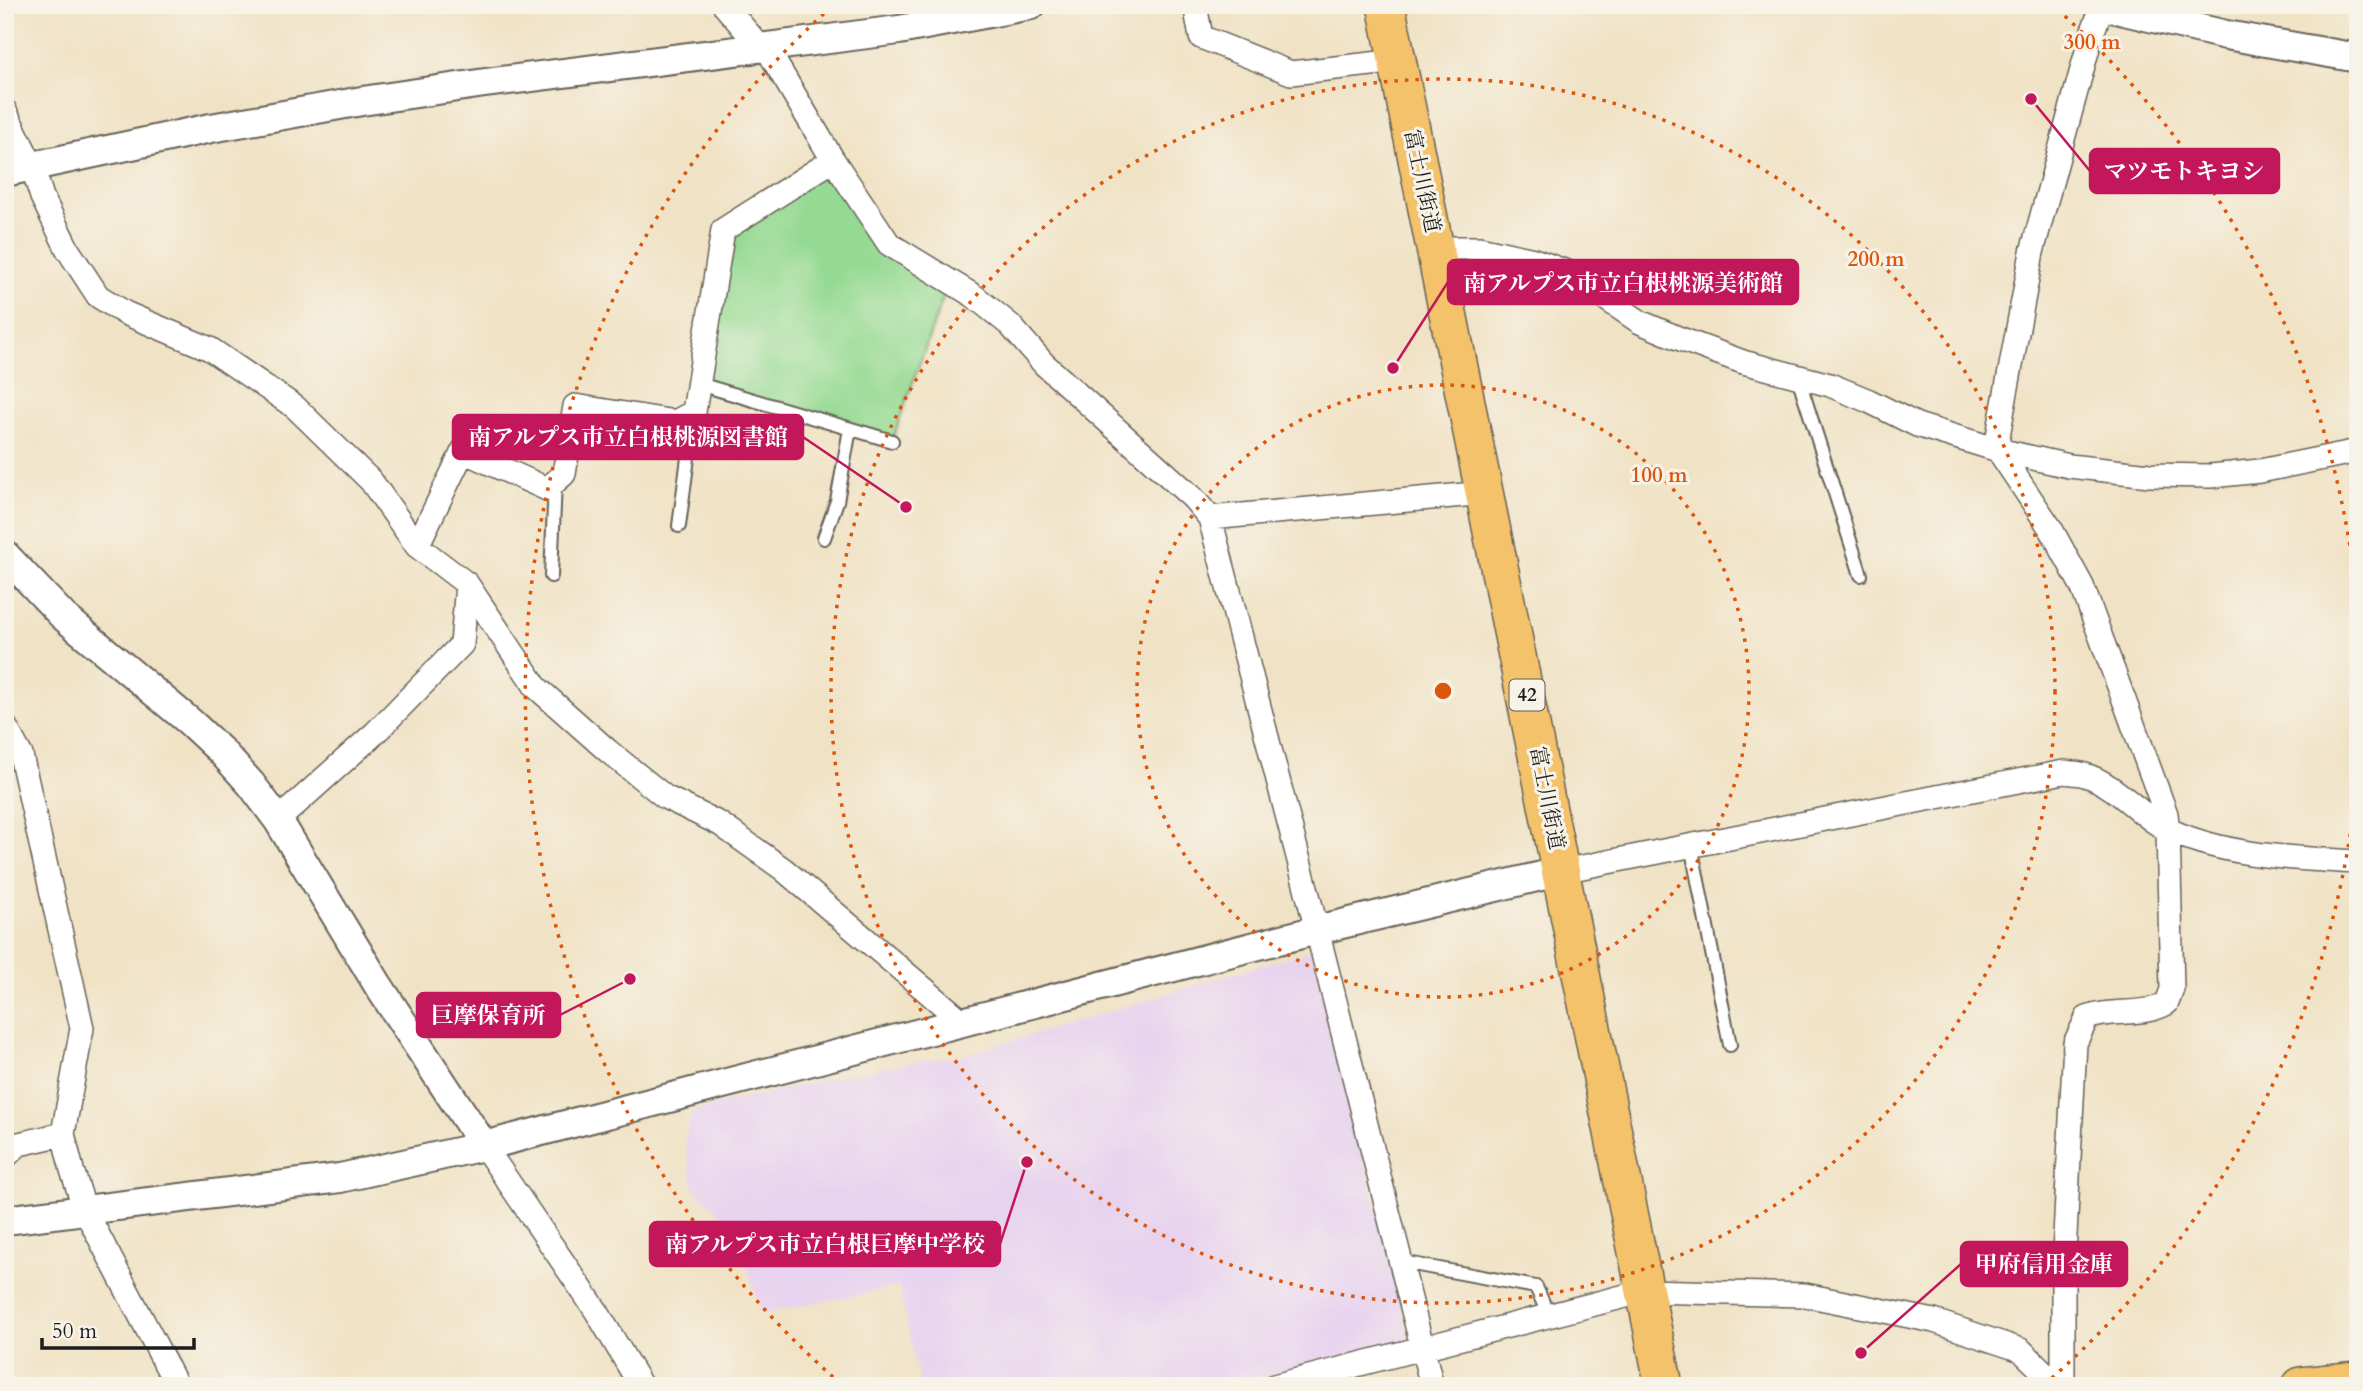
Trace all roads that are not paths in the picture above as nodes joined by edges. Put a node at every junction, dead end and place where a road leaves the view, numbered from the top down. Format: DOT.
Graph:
graph roads {
  1 [pos="724,5"];
  2 [pos="1031,5"];
  3 [pos="1195,5"];
  4 [pos="1386,5"];
  5 [pos="2102,6"];
  6 [pos="763,47"];
  7 [pos="2358,58"];
  8 [pos="1398,61"];
  9 [pos="5,111"];
  10 [pos="833,160"];
  11 [pos="18,169"];
  12 [pos="1436,248"];
  13 [pos="1798,377"];
  14 [pos="699,384"];
  15 [pos="694,412"];
  16 [pos="850,429"];
  17 [pos="892,441"];
  18 [pos="1998,450"];
  19 [pos="2358,451"];
  20 [pos="555,482"];
  21 [pos="1486,493"];
  22 [pos="1210,518"];
  23 [pos="679,526"];
  24 [pos="824,538"];
  25 [pos="417,546"];
  26 [pos="5,555"];
  27 [pos="1861,575"];
  28 [pos="551,576"];
  29 [pos="467,584"];
  30 [pos="5,726"];
  31 [pos="278,820"];
  32 [pos="2168,830"];
  33 [pos="1692,845"];
  34 [pos="2358,862"];
  35 [pos="1562,871"];
  36 [pos="1317,930"];
  37 [pos="963,1022"];
  38 [pos="1730,1045"];
  39 [pos="63,1134"];
  40 [pos="484,1146"];
  41 [pos="5,1157"];
  42 [pos="85,1210"];
  43 [pos="5,1220"];
  44 [pos="1402,1262"];
  45 [pos="1646,1291"];
  46 [pos="1549,1316"];
  47 [pos="1423,1347"];
  48 [pos="2358,1380"];
  49 [pos="177,1386"];
  50 [pos="641,1386"];
  51 [pos="1274,1386"];
  52 [pos="1432,1386"];
  53 [pos="1664,1386"];
  54 [pos="2061,1386"];
  55 [pos="2301,1386"];
  1 -- 6 [label="street"];
  2 -- 6 [label="street"];
  3 -- 8 [label="street"];
  4 -- 8 [label="main road, 富士川街道 / 42"];
  5 -- 7 [label="street"];
  5 -- 18 [label="street"];
  6 -- 10 [label="street"];
  6 -- 11 [label="street"];
  8 -- 12 [label="main road, 富士川街道 / 42"];
  9 -- 11 [label="street"];
  10 -- 14 [label="street"];
  10 -- 22 [label="street"];
  11 -- 25 [label="street"];
  12 -- 13 [label="street"];
  12 -- 21 [label="main road, 富士川街道 / 42"];
  13 -- 18 [label="street"];
  13 -- 27 [label="lane"];
  14 -- 15 [label="street"];
  14 -- 16 [label="lane"];
  15 -- 20 [label="street"];
  15 -- 23 [label="lane"];
  16 -- 17 [label="lane"];
  16 -- 24 [label="lane"];
  18 -- 19 [label="street"];
  18 -- 32 [label="street"];
  20 -- 25 [label="street"];
  20 -- 28 [label="lane"];
  21 -- 22 [label="street"];
  21 -- 35 [label="main road, 富士川街道 / 42"];
  22 -- 36 [label="street"];
  25 -- 29 [label="street"];
  26 -- 31 [label="street"];
  29 -- 31 [label="street"];
  29 -- 37 [label="street"];
  30 -- 39 [label="street"];
  31 -- 40 [label="street"];
  32 -- 33 [label="street"];
  32 -- 34 [label="street"];
  32 -- 54 [label="street"];
  33 -- 35 [label="street"];
  33 -- 38 [label="lane"];
  35 -- 36 [label="street"];
  35 -- 45 [label="main road, 富士川街道 / 42"];
  36 -- 37 [label="street"];
  36 -- 44 [label="street"];
  37 -- 40 [label="street"];
  39 -- 41 [label="street"];
  39 -- 42 [label="street"];
  40 -- 42 [label="street"];
  40 -- 50 [label="street"];
  42 -- 43 [label="street"];
  42 -- 49 [label="street"];
  44 -- 46 [label="lane"];
  44 -- 47 [label="street"];
  45 -- 46 [label="street"];
  45 -- 53 [label="main road, 富士川街道 / 42"];
  45 -- 54 [label="street"];
  46 -- 47 [label="street"];
  47 -- 51 [label="street"];
  47 -- 52 [label="street"];
  48 -- 55 [label="main road"];
}
